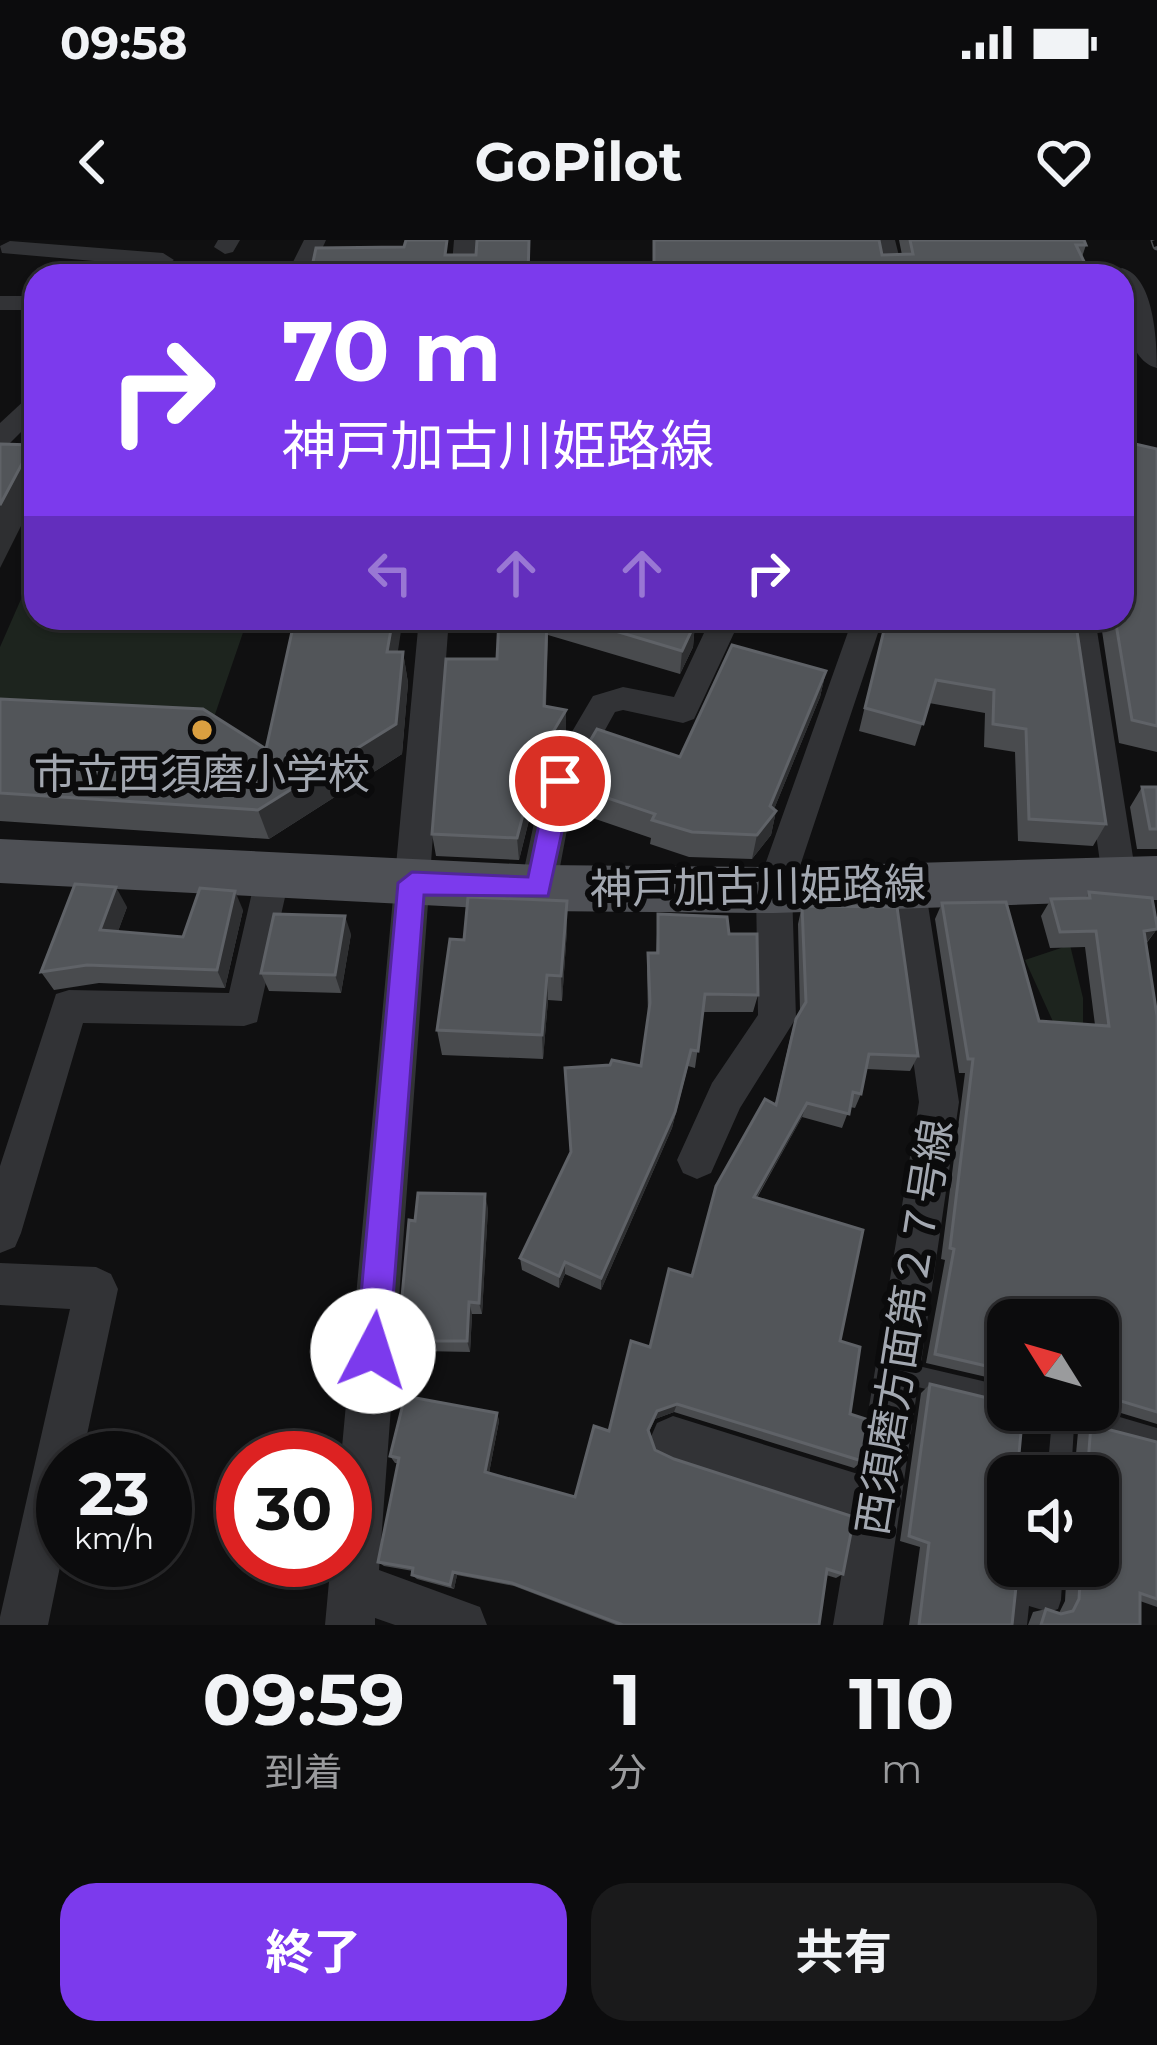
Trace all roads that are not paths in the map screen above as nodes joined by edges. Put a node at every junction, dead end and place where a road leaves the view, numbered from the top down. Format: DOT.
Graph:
graph roads {
  1 [pos="8,248"];
  2 [pos="163,260"];
  3 [pos="1134,305"];
  4 [pos="1157,359"];
  5 [pos="24,415"];
  6 [pos="0,438"];
  7 [pos="433,630"];
  8 [pos="720,630"];
  9 [pos="864,630"];
  10 [pos="1084,630"];
  11 [pos="0,861"];
  12 [pos="273,875"];
  13 [pos="1147,882"];
  14 [pos="412,883"];
  15 [pos="907,886"];
  16 [pos="538,888"];
  17 [pos="774,890"];
  18 [pos="697,1160"];
  19 [pos="0,1233"];
  20 [pos="0,1284"];
  21 [pos="897,1372"];
  22 [pos="987,1393"];
  23 [pos="1119,1428"];
  24 [pos="673,1439"];
  25 [pos="1157,1439"];
  26 [pos="877,1504"];
  27 [pos="1050,1587"];
  28 [pos="352,1605"];
  29 [pos="23,1625"];
  30 [pos="462,1625"];
  31 [pos="858,1625"];
  32 [pos="1015,1625"];
  1 -- 2 [label="street"];
  3 -- 4 [label="street"];
  5 -- 6 [label="street"];
  7 -- 14 [label="street"];
  8 -- 16 [label="street"];
  9 -- 17 [label="street"];
  10 -- 13 [label="street"];
  11 -- 12 [label="main road, 神戸加古川姫路線"];
  12 -- 14 [label="main road, 神戸加古川姫路線"];
  12 -- 19 [label="street"];
  13 -- 15 [label="main road, 神戸加古川姫路線"];
  14 -- 16 [label="main road, 神戸加古川姫路線"];
  14 -- 28 [label="street"];
  15 -- 17 [label="main road, 神戸加古川姫路線"];
  15 -- 21 [label="street, 西須磨方面第２７号線"];
  16 -- 17 [label="main road, 神戸加古川姫路線"];
  17 -- 18 [label="street"];
  20 -- 29 [label="street"];
  21 -- 22 [label="lane"];
  21 -- 26 [label="street, 西須磨方面第２７号線"];
  23 -- 25 [label="lane"];
  24 -- 26 [label="street"];
  26 -- 31 [label="street, 西須磨方面第２７号線"];
  27 -- 32 [label="lane"];
  28 -- 30 [label="street"];
}
